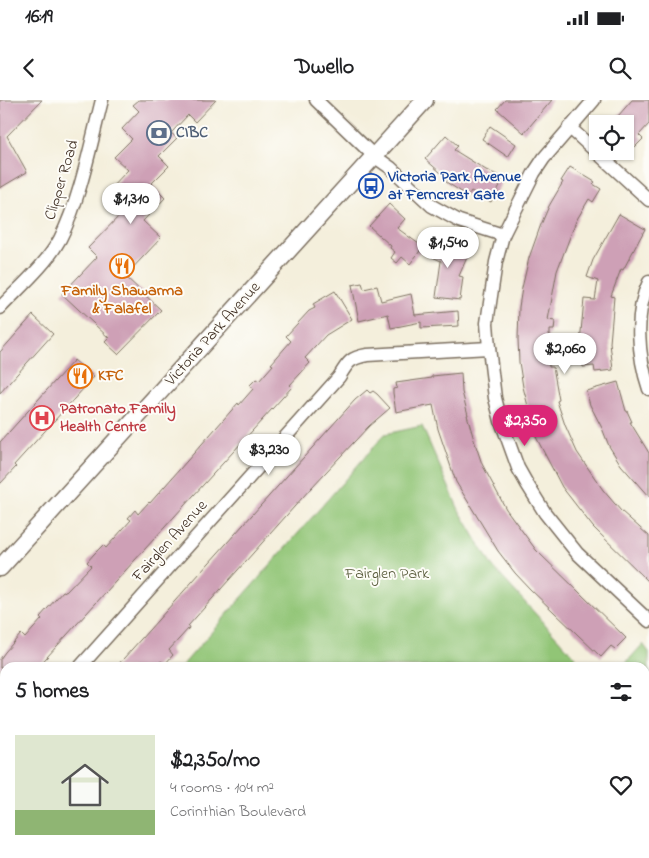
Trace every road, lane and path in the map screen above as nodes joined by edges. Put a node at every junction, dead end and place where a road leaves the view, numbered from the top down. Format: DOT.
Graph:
graph roads {
  1 [pos="102,100"];
  2 [pos="316,100"];
  3 [pos="425,100"];
  4 [pos="594,100"];
  5 [pos="569,127"];
  6 [pos="374,156"];
  7 [pos="649,200"];
  8 [pos="503,235"];
  9 [pos="649,282"];
  10 [pos="2,300"];
  11 [pos="489,348"];
  12 [pos="649,389"];
  13 [pos="0,568"];
  14 [pos="649,621"];
  15 [pos="84,662"];
  1 -- 10 [label="street, Clipper Road"];
  2 -- 6 [label="street"];
  3 -- 6 [label="main road, Victoria Park Avenue"];
  4 -- 5 [label="street"];
  5 -- 7 [label="street"];
  5 -- 8 [label="street"];
  6 -- 8 [label="street"];
  6 -- 13 [label="main road, Victoria Park Avenue"];
  8 -- 11 [label="street"];
  9 -- 12 [label="street"];
  11 -- 14 [label="street"];
  11 -- 15 [label="street, Fairglen Avenue"];
}
